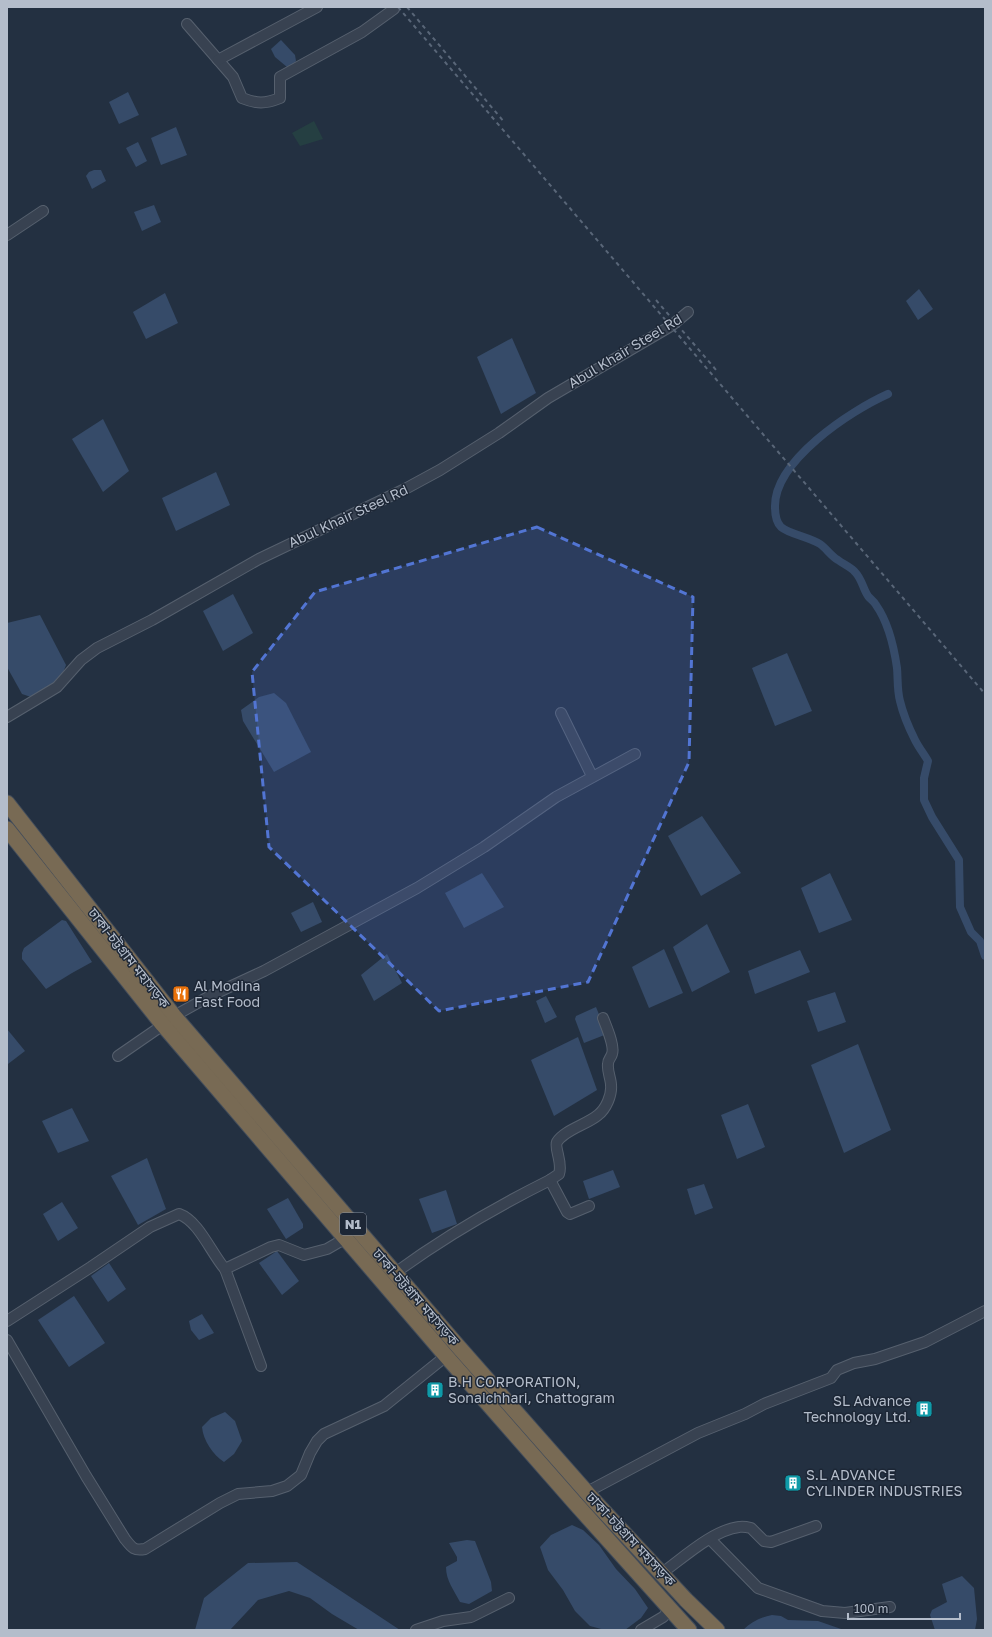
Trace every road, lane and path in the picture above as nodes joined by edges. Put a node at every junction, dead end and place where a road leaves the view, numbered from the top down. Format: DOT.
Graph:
graph roads {
  1 [pos="317,7"];
  2 [pos="394,9"];
  3 [pos="187,24"];
  4 [pos="218,60"];
  5 [pos="43,211"];
  6 [pos="7,235"];
  7 [pos="688,312"];
  8 [pos="562,713"];
  9 [pos="7,717"];
  10 [pos="635,754"];
  11 [pos="592,776"];
  12 [pos="7,803"];
  13 [pos="7,829"];
  14 [pos="603,1018"];
  15 [pos="169,1020"];
  16 [pos="118,1056"];
  17 [pos="550,1180"];
  18 [pos="589,1206"];
  19 [pos="346,1238"];
  20 [pos="225,1269"];
  21 [pos="395,1273"];
  22 [pos="985,1311"];
  23 [pos="7,1321"];
  24 [pos="7,1340"];
  25 [pos="446,1356"];
  26 [pos="262,1366"];
  27 [pos="587,1492"];
  28 [pos="816,1526"];
  29 [pos="710,1539"];
  30 [pos="662,1573"];
  31 [pos="508,1598"];
  32 [pos="890,1607"];
  33 [pos="671,1609"];
  34 [pos="416,1630"];
  35 [pos="640,1630"];
  36 [pos="689,1630"];
  37 [pos="717,1630"];
  1 -- 4 [label="street"];
  2 -- 4 [label="street"];
  3 -- 4 [label="street"];
  5 -- 6 [label="street"];
  7 -- 9 [label="street, Abul Khair Steel Rd"];
  8 -- 11 [label="street"];
  10 -- 11 [label="street"];
  11 -- 15 [label="street"];
  12 -- 15 [label="highway, ঢাকা-চট্টগ্রাম মহাসড়ক / N1"];
  13 -- 15 [label="highway, ঢাকা-চট্টগ্রাম মহাসড়ক / N1"];
  14 -- 17 [label="street"];
  15 -- 16 [label="street"];
  15 -- 19 [label="highway, ঢাকা-চট্টগ্রাম মহাসড়ক / N1"];
  15 -- 21 [label="highway, ঢাকা-চট্টগ্রাম মহাসড়ক / N1"];
  17 -- 18 [label="street"];
  17 -- 21 [label="street"];
  19 -- 20 [label="street"];
  19 -- 25 [label="highway, ঢাকা-চট্টগ্রাম মহাসড়ক / N1"];
  20 -- 23 [label="street"];
  20 -- 26 [label="street"];
  21 -- 27 [label="highway, ঢাকা-চট্টগ্রাম মহাসড়ক / N1"];
  22 -- 27 [label="street"];
  24 -- 25 [label="street"];
  25 -- 33 [label="highway, ঢাকা-চট্টগ্রাম মহাসড়ক / N1"];
  27 -- 30 [label="highway, ঢাকা-চট্টগ্রাম মহাসড়ক / N1"];
  28 -- 29 [label="street"];
  29 -- 30 [label="street"];
  29 -- 32 [label="street"];
  30 -- 37 [label="highway, ঢাকা-চট্টগ্রাম মহাসড়ক / N1"];
  31 -- 34 [label="street"];
  33 -- 35 [label="street"];
  33 -- 36 [label="highway, ঢাকা-চট্টগ্রাম মহাসড়ক / N1"];
}
